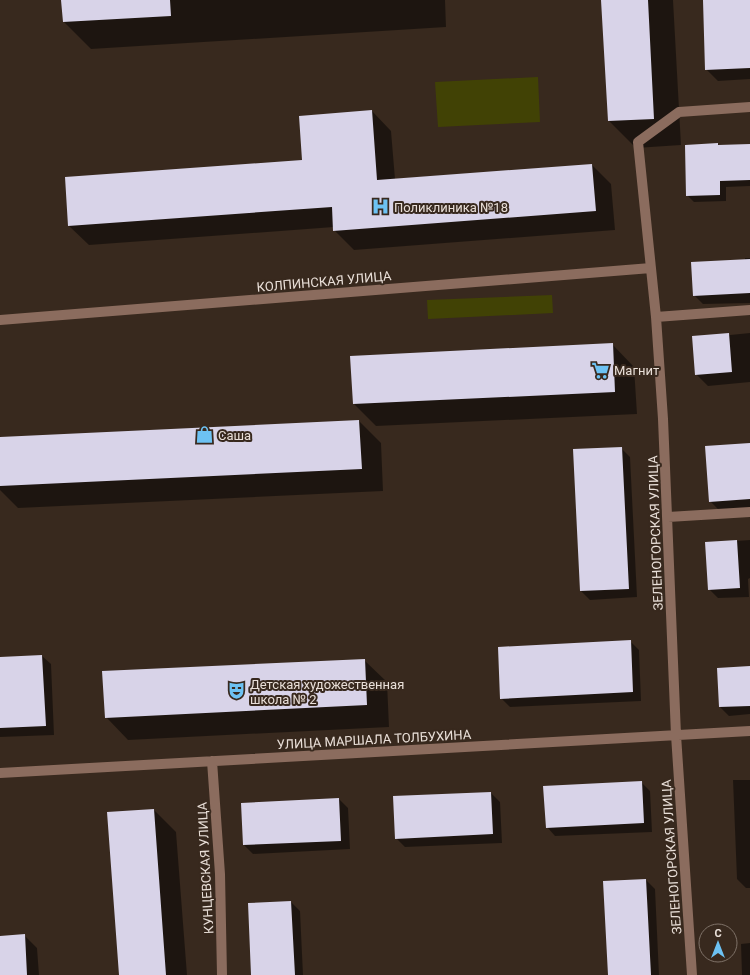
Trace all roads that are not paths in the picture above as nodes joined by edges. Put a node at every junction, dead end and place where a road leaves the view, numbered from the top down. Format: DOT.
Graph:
graph roads {
  1 [pos="750,107"];
  2 [pos="651,268"];
  3 [pos="750,310"];
  4 [pos="656,317"];
  5 [pos="0,320"];
  6 [pos="750,512"];
  7 [pos="668,517"];
  8 [pos="750,731"];
  9 [pos="676,735"];
  10 [pos="212,760"];
  11 [pos="0,773"];
  12 [pos="222,975"];
  13 [pos="692,975"];
  1 -- 2 [label="street, ЗЕЛЕНОГОРСКАЯ УЛИЦА"];
  2 -- 4 [label="street, ЗЕЛЕНОГОРСКАЯ УЛИЦА"];
  2 -- 5 [label="street, КОЛПИНСКАЯ УЛИЦА"];
  3 -- 4 [label="street"];
  4 -- 7 [label="street, ЗЕЛЕНОГОРСКАЯ УЛИЦА"];
  6 -- 7 [label="street"];
  7 -- 9 [label="street, ЗЕЛЕНОГОРСКАЯ УЛИЦА"];
  8 -- 9 [label="street, УЛИЦА МАРШАЛА ТОЛБУХИНА"];
  9 -- 10 [label="street, УЛИЦА МАРШАЛА ТОЛБУХИНА"];
  9 -- 13 [label="street, ЗЕЛЕНОГОРСКАЯ УЛИЦА"];
  10 -- 11 [label="street, УЛИЦА МАРШАЛА ТОЛБУХИНА"];
  10 -- 12 [label="street, КУНЦЕВСКАЯ УЛИЦА"];
}
